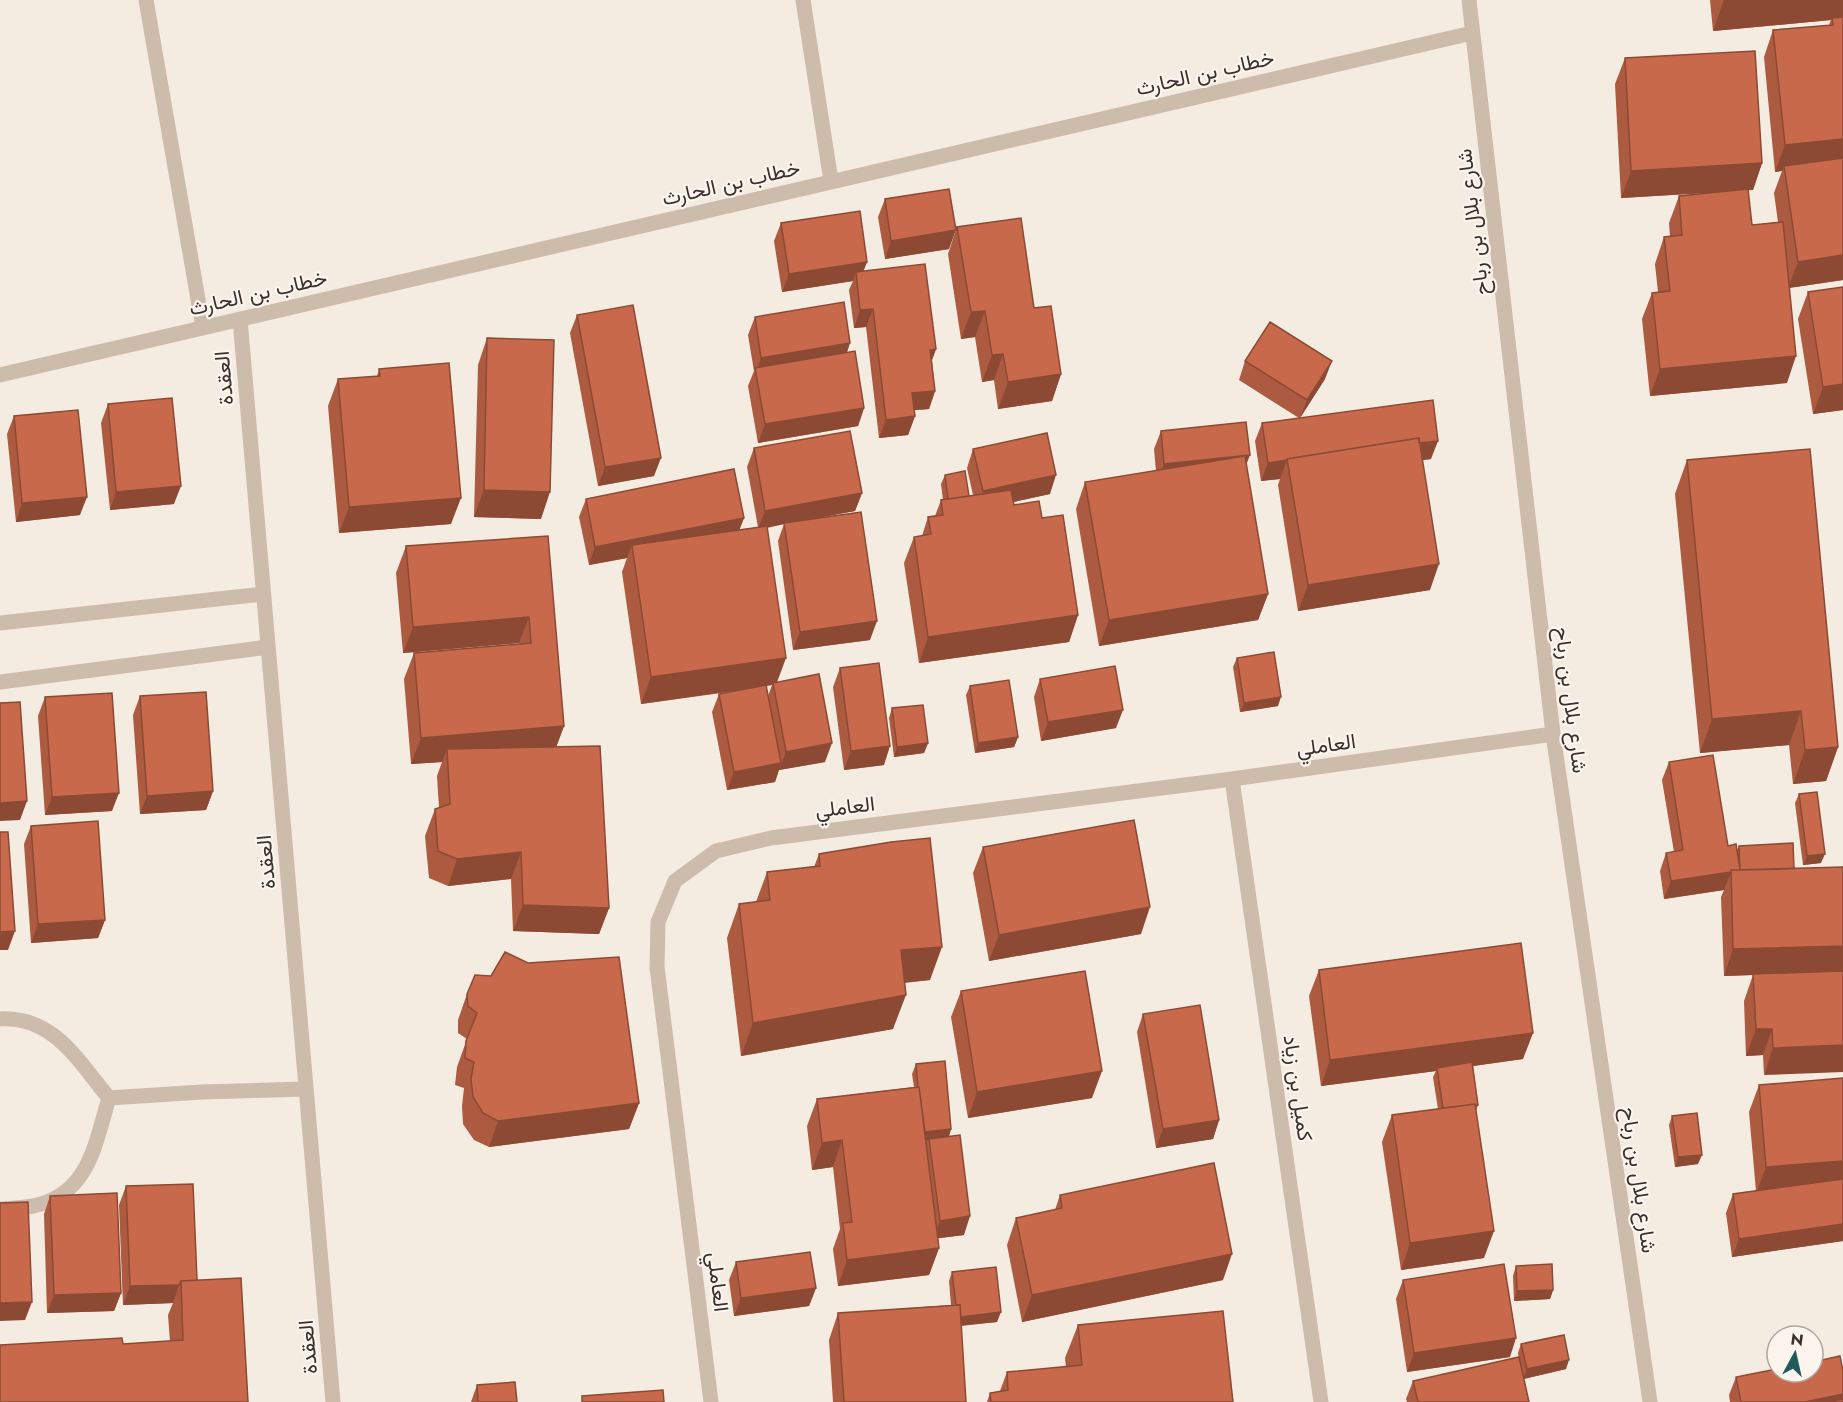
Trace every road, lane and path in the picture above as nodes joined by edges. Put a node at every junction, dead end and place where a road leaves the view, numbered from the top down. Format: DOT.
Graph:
graph roads {
  1 [pos="146,0"];
  2 [pos="803,0"];
  3 [pos="1469,0"];
  4 [pos="1472,33"];
  5 [pos="831,181"];
  6 [pos="240,319"];
  7 [pos="203,328"];
  8 [pos="0,375"];
  9 [pos="263,594"];
  10 [pos="0,623"];
  11 [pos="268,647"];
  12 [pos="0,682"];
  13 [pos="1553,734"];
  14 [pos="1232,779"];
  15 [pos="0,1019"];
  16 [pos="306,1089"];
  17 [pos="109,1098"];
  18 [pos="0,1209"];
  19 [pos="333,1402"];
  20 [pos="711,1402"];
  21 [pos="1321,1402"];
  22 [pos="1650,1402"];
  1 -- 7 [label="street"];
  2 -- 5 [label="street"];
  3 -- 4 [label="street, شارع بلال بن رباح"];
  4 -- 5 [label="street, خطاب بن الحارث"];
  4 -- 13 [label="street, شارع بلال بن رباح"];
  5 -- 6 [label="street, خطاب بن الحارث"];
  6 -- 7 [label="street, خطاب بن الحارث"];
  6 -- 9 [label="street, العقدة"];
  7 -- 8 [label="street, خطاب بن الحارث"];
  9 -- 10 [label="street"];
  9 -- 11 [label="street, العقدة"];
  11 -- 12 [label="street"];
  11 -- 16 [label="street, العقدة"];
  13 -- 14 [label="street, العاملي"];
  13 -- 22 [label="street, شارع بلال بن رباح"];
  14 -- 20 [label="street, العاملي"];
  14 -- 21 [label="street, كميل بن زياد"];
  15 -- 17 [label="street"];
  16 -- 17 [label="street"];
  16 -- 19 [label="street, العقدة"];
  17 -- 18 [label="street"];
}
